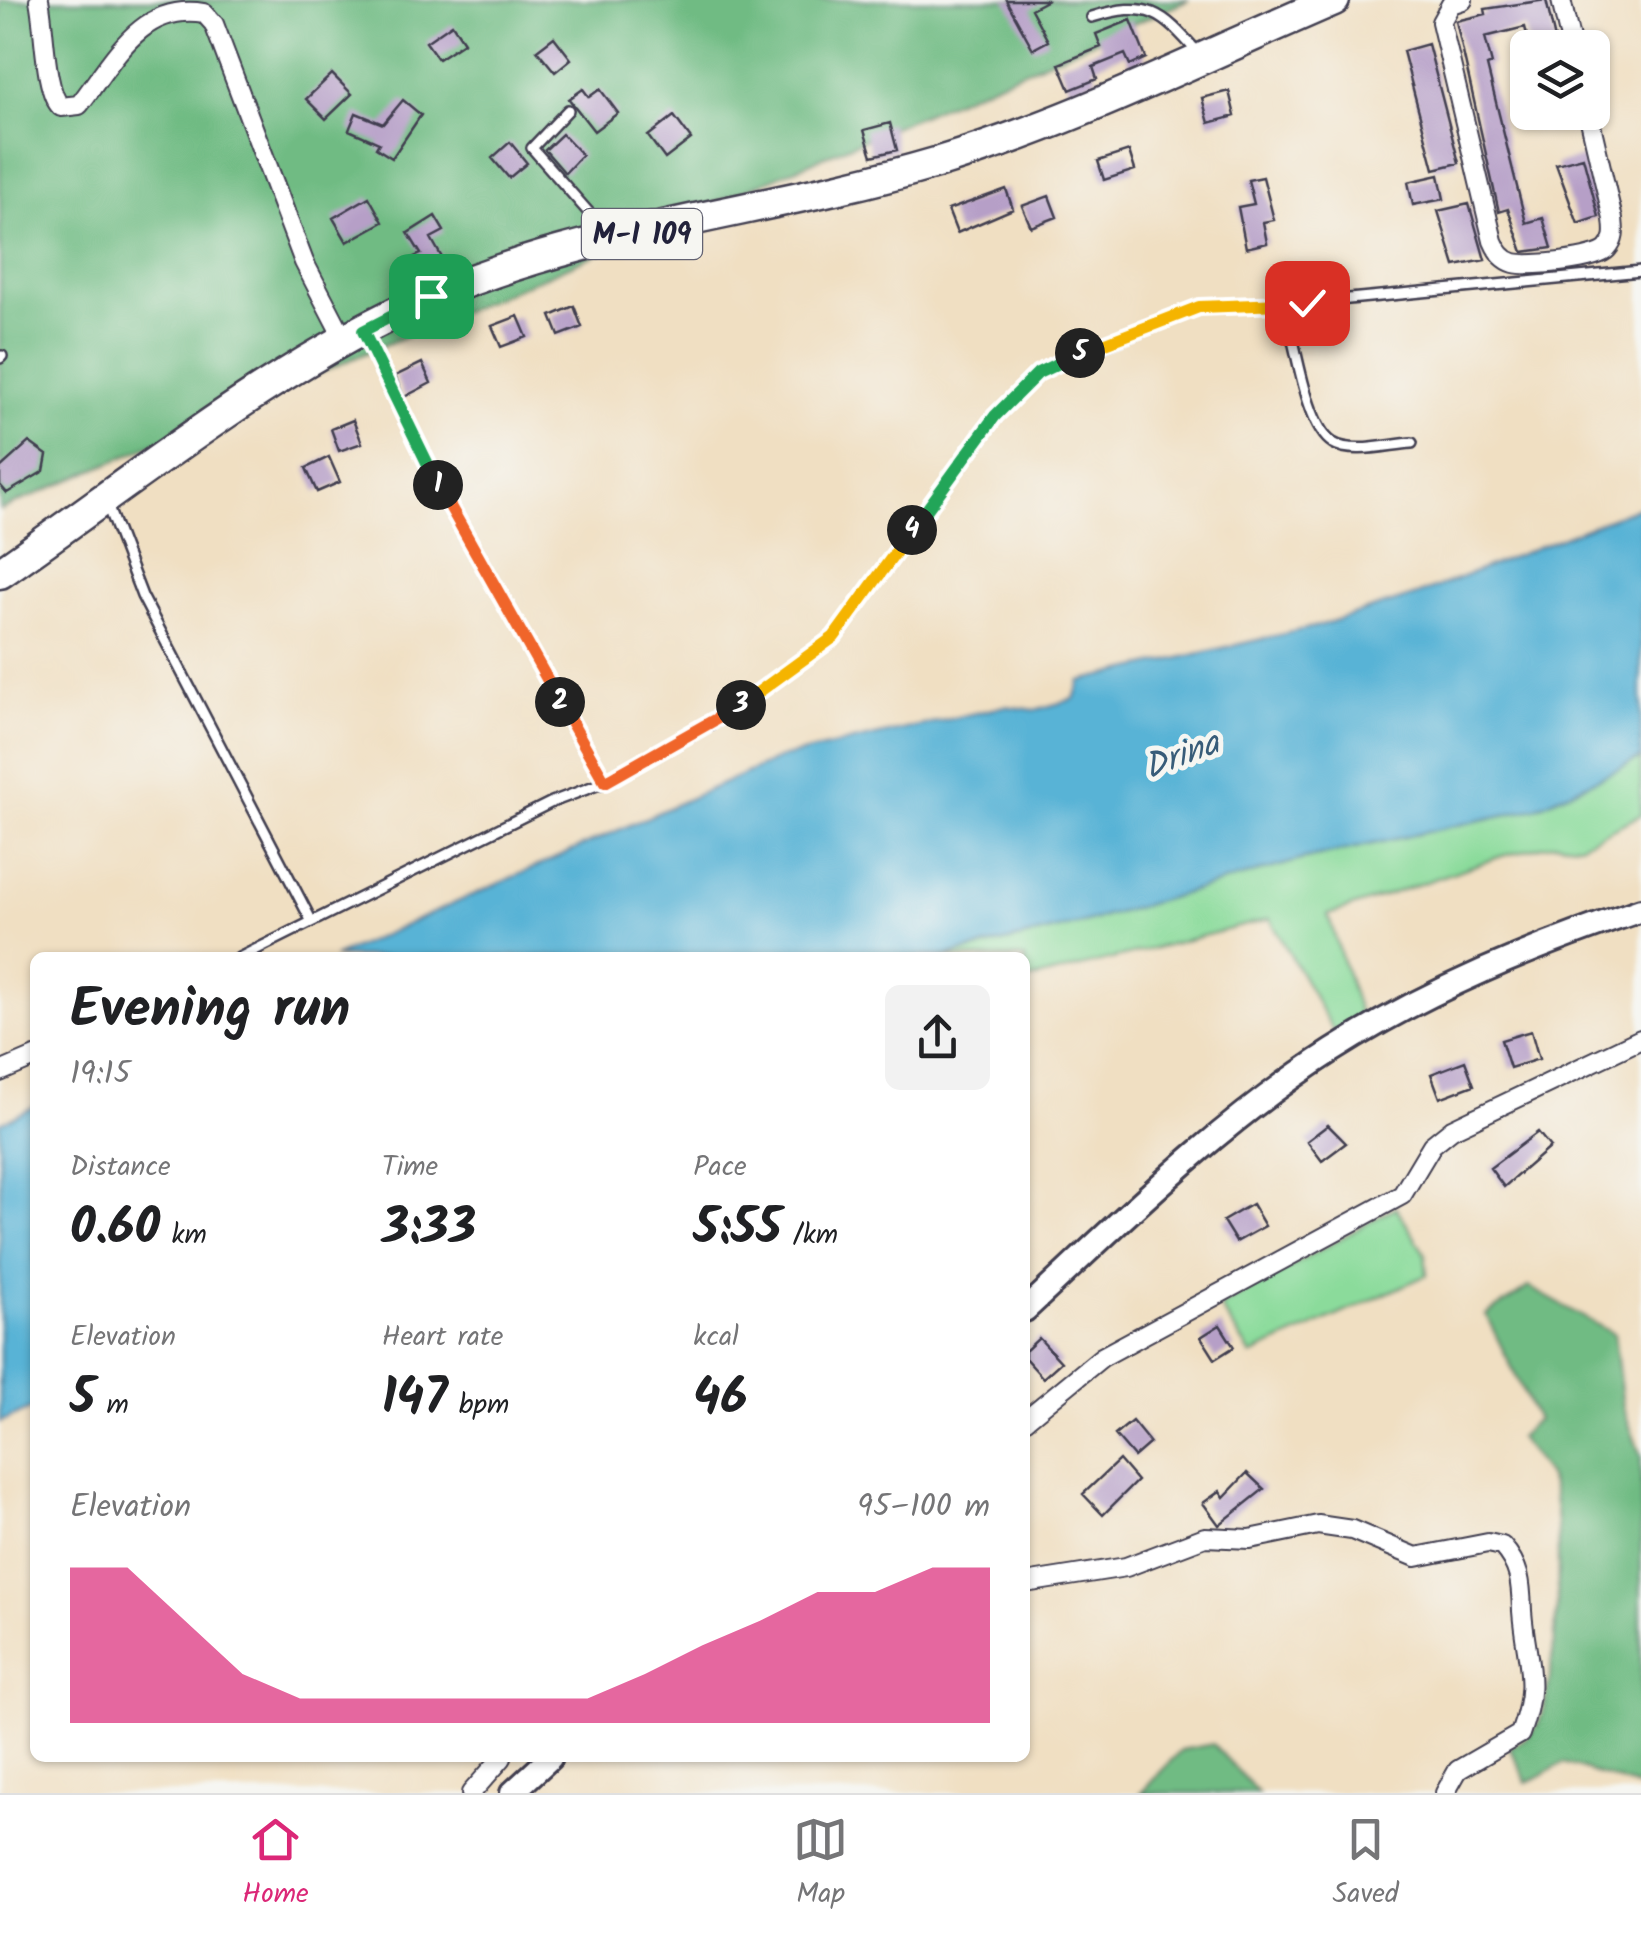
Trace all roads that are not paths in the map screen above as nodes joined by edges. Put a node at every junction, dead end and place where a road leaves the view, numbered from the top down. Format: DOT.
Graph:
graph roads {
  1 [pos="40,0"];
  2 [pos="1334,0"];
  3 [pos="1463,0"];
  4 [pos="1561,0"];
  5 [pos="1092,18"];
  6 [pos="1568,30"];
  7 [pos="1202,58"];
  8 [pos="568,110"];
  9 [pos="1592,130"];
  10 [pos="613,241"];
  11 [pos="1641,271"];
  12 [pos="1307,303"];
  13 [pos="354,336"];
  14 [pos="1412,443"];
  15 [pos="105,500"];
  16 [pos="0,573"];
  17 [pos="605,782"];
  18 [pos="1641,910"];
  19 [pos="311,920"];
  20 [pos="250,952"];
  21 [pos="1641,1039"];
  22 [pos="30,1059"];
  23 [pos="0,1072"];
  24 [pos="1030,1305"];
  25 [pos="1030,1416"];
  26 [pos="1030,1582"];
  27 [pos="498,1762"];
  28 [pos="546,1762"];
  29 [pos="471,1793"];
  30 [pos="512,1793"];
  31 [pos="1445,1793"];
  1 -- 13 [label="street"];
  2 -- 7 [label="main road, M-I 109"];
  3 -- 9 [label="street"];
  4 -- 6 [label="street"];
  5 -- 7 [label="lane"];
  7 -- 10 [label="main road, M-I 109"];
  8 -- 10 [label="lane"];
  10 -- 13 [label="main road, M-I 109"];
  11 -- 12 [label="lane"];
  12 -- 14 [label="lane"];
  12 -- 17 [label="lane"];
  13 -- 15 [label="main road, M-I 109"];
  13 -- 17 [label="lane"];
  15 -- 16 [label="main road, M-I 109"];
  15 -- 19 [label="lane"];
  17 -- 19 [label="lane"];
  18 -- 24 [label="street"];
  19 -- 20 [label="lane"];
  21 -- 25 [label="street"];
  22 -- 23 [label="street"];
  26 -- 31 [label="street"];
  27 -- 29 [label="street"];
  28 -- 30 [label="street"];
}
